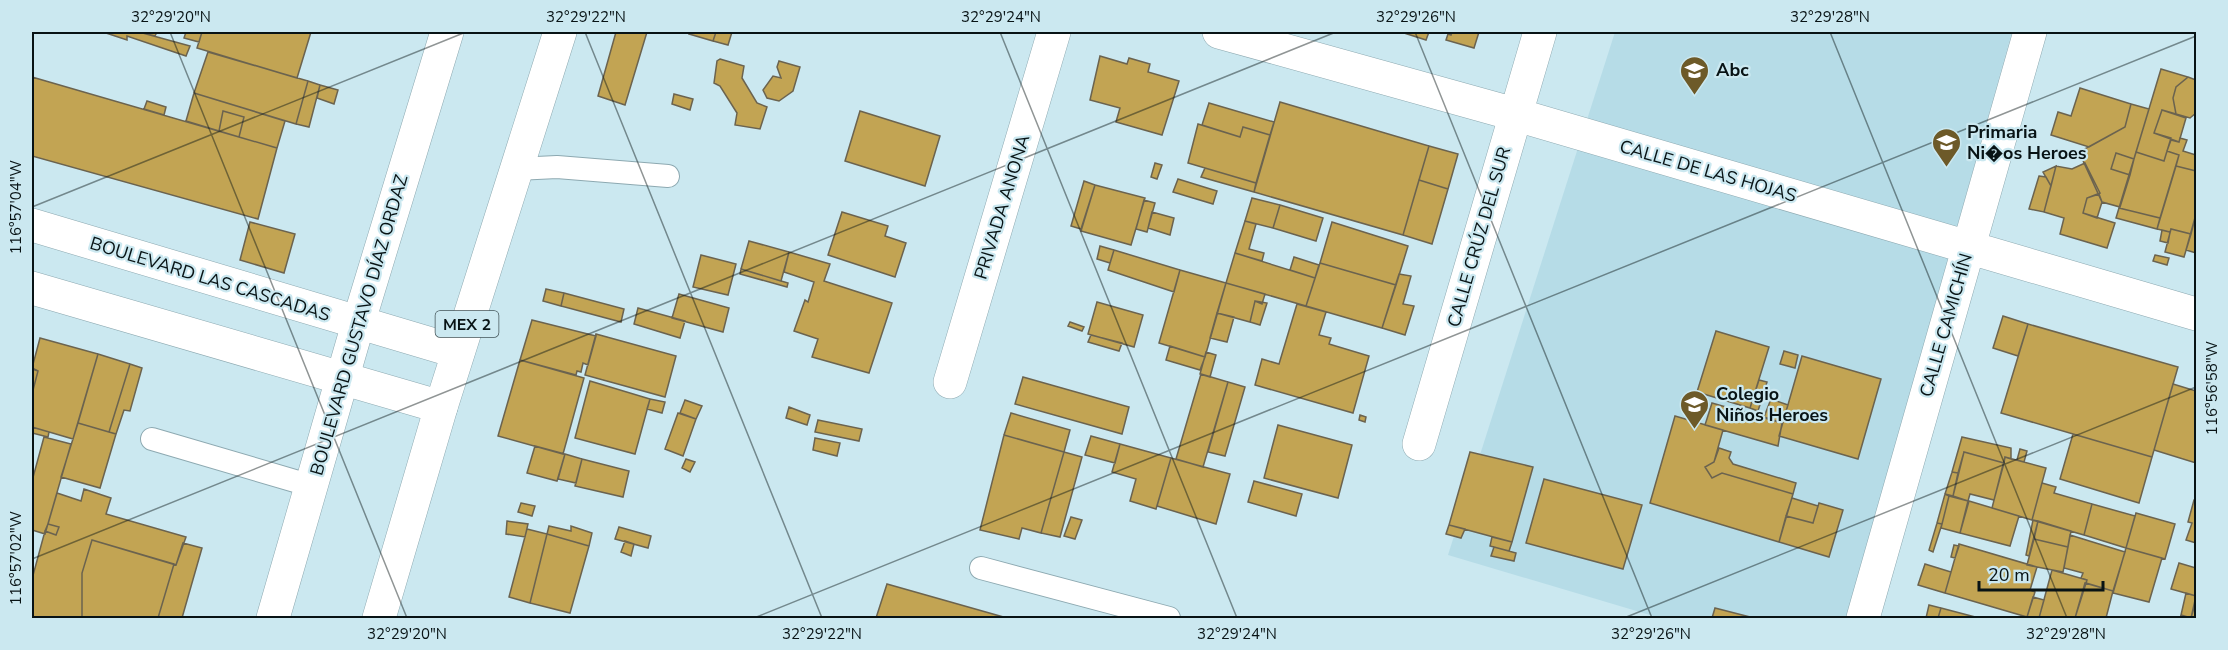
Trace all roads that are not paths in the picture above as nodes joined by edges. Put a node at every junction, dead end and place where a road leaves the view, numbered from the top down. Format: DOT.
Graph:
graph roads {
  1 [pos="447,32"];
  2 [pos="560,32"];
  3 [pos="1054,32"];
  4 [pos="1219,32"];
  5 [pos="1540,32"];
  6 [pos="2030,32"];
  7 [pos="1514,114"];
  8 [pos="516,169"];
  9 [pos="668,176"];
  10 [pos="32,225"];
  11 [pos="1967,248"];
  12 [pos="32,288"];
  13 [pos="2196,314"];
  14 [pos="358,324"];
  15 [pos="458,352"];
  16 [pos="343,380"];
  17 [pos="950,382"];
  18 [pos="441,407"];
  19 [pos="152,440"];
  20 [pos="1419,444"];
  21 [pos="312,486"];
  22 [pos="981,568"];
  23 [pos="273,618"];
  24 [pos="379,618"];
  25 [pos="1169,618"];
  26 [pos="1863,618"];
  1 -- 14 [label="street, BOULEVARD GUSTAVO DÍAZ ORDAZ"];
  2 -- 8 [label="street, MEX 2"];
  3 -- 17 [label="street, PRIVADA ANONA"];
  4 -- 7 [label="street, CALLE DE LAS HOJAS"];
  5 -- 7 [label="street, CALLE CRÚZ DEL SUR"];
  6 -- 11 [label="street, CALLE CAMICHÍN"];
  7 -- 11 [label="street, CALLE DE LAS HOJAS"];
  7 -- 20 [label="street, CALLE CRÚZ DEL SUR"];
  8 -- 9 [label="lane"];
  8 -- 15 [label="street, MEX 2"];
  10 -- 14 [label="street, BOULEVARD LAS CASCADAS"];
  11 -- 13 [label="street, CALLE DE LAS HOJAS"];
  11 -- 26 [label="street, CALLE CAMICHÍN"];
  12 -- 16 [label="street"];
  14 -- 15 [label="street, BOULEVARD LAS CASCADAS"];
  14 -- 16 [label="street, BOULEVARD GUSTAVO DÍAZ ORDAZ"];
  15 -- 18 [label="street, MEX 2"];
  16 -- 18 [label="street"];
  16 -- 21 [label="street, BOULEVARD GUSTAVO DÍAZ ORDAZ"];
  18 -- 24 [label="street, MEX 2"];
  19 -- 21 [label="lane"];
  21 -- 23 [label="street, BOULEVARD GUSTAVO DÍAZ ORDAZ"];
  22 -- 25 [label="lane"];
}
